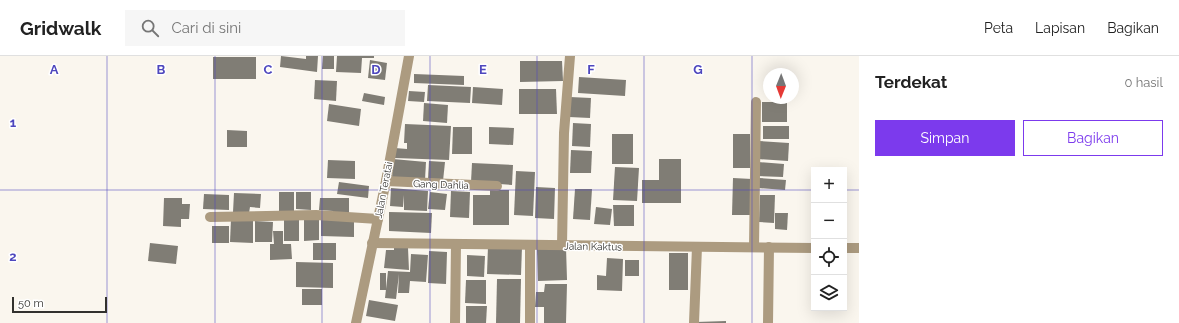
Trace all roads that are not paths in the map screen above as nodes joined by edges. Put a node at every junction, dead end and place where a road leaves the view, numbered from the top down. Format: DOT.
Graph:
graph roads {
  1 [pos="409,56"];
  2 [pos="570,56"];
  3 [pos="756,102"];
  4 [pos="386,181"];
  5 [pos="497,186"];
  6 [pos="210,217"];
  7 [pos="378,218"];
  8 [pos="372,243"];
  9 [pos="456,244"];
  10 [pos="530,245"];
  11 [pos="562,245"];
  12 [pos="698,247"];
  13 [pos="754,247"];
  14 [pos="769,248"];
  15 [pos="811,248"];
  16 [pos="847,248"];
  17 [pos="859,248"];
  18 [pos="356,323"];
  19 [pos="455,323"];
  20 [pos="530,323"];
  21 [pos="694,323"];
  22 [pos="768,323"];
  1 -- 4 [label="street, Jalan Teratai"];
  2 -- 11 [label="street"];
  3 -- 13 [label="street"];
  4 -- 5 [label="street, Gang Dahlia"];
  4 -- 7 [label="street, Jalan Teratai"];
  6 -- 7 [label="street"];
  7 -- 8 [label="street, Jalan Teratai"];
  8 -- 9 [label="street, Jalan Kaktus"];
  8 -- 18 [label="street, Jalan Teratai"];
  9 -- 10 [label="street, Jalan Kaktus"];
  9 -- 19 [label="street"];
  10 -- 11 [label="street, Jalan Kaktus"];
  10 -- 20 [label="street"];
  11 -- 12 [label="street, Jalan Kaktus"];
  12 -- 13 [label="street, Jalan Kaktus"];
  12 -- 21 [label="street"];
  13 -- 14 [label="street, Jalan Kaktus"];
  14 -- 15 [label="street, Jalan Kaktus"];
  14 -- 22 [label="street"];
  16 -- 17 [label="street"];
}
